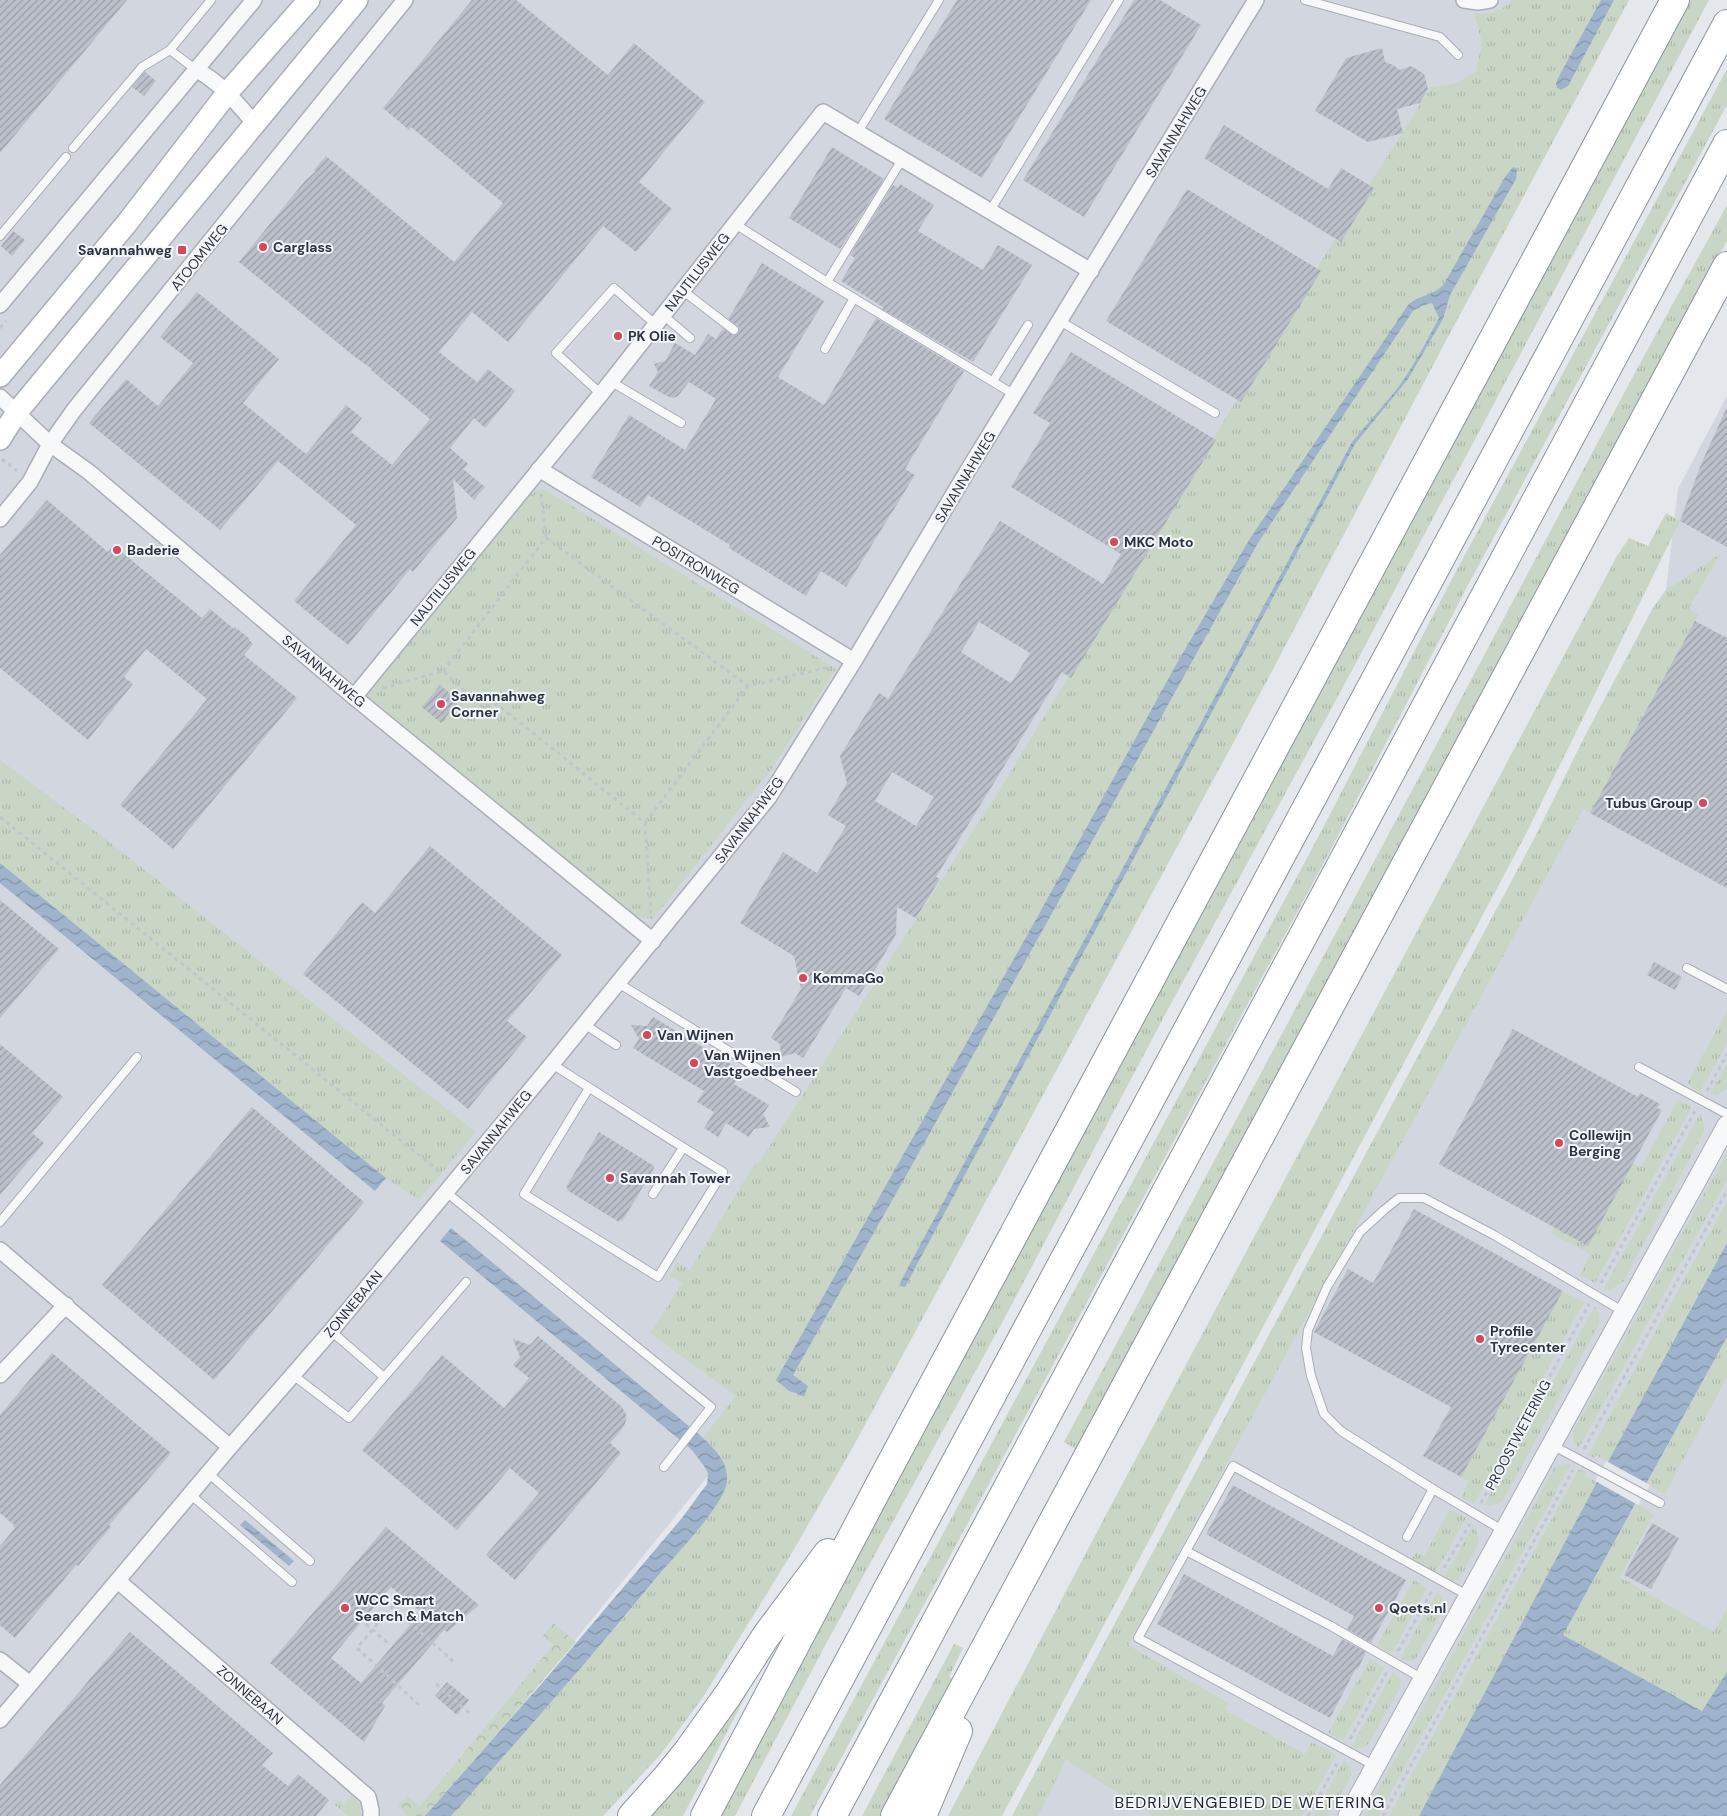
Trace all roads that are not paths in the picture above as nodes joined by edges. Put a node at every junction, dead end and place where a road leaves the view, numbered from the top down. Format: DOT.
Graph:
graph roads {
  1 [pos="211,0"];
  2 [pos="254,0"];
  3 [pos="309,0"];
  4 [pos="357,0"];
  5 [pos="405,0"];
  6 [pos="939,0"];
  7 [pos="1119,0"];
  8 [pos="1256,0"];
  9 [pos="1305,0"];
  10 [pos="1464,0"];
  11 [pos="1490,0"];
  12 [pos="1675,0"];
  13 [pos="1727,24"];
  14 [pos="170,50"];
  15 [pos="1458,55"];
  16 [pos="196,69"];
  17 [pos="228,92"];
  18 [pos="255,124"];
  19 [pos="858,132"];
  20 [pos="1727,144"];
  21 [pos="74,148"];
  22 [pos="66,157"];
  23 [pos="903,158"];
  24 [pos="990,211"];
  25 [pos="735,224"];
  26 [pos="0,236"];
  27 [pos="1727,266"];
  28 [pos="1091,271"];
  29 [pos="827,282"];
  30 [pos="682,290"];
  31 [pos="854,298"];
  32 [pos="0,305"];
  33 [pos="659,320"];
  34 [pos="1060,321"];
  35 [pos="1028,325"];
  36 [pos="734,330"];
  37 [pos="690,338"];
  38 [pos="825,349"];
  39 [pos="0,376"];
  40 [pos="610,381"];
  41 [pos="993,381"];
  42 [pos="601,394"];
  43 [pos="1015,395"];
  44 [pos="0,397"];
  45 [pos="17,412"];
  46 [pos="1215,414"];
  47 [pos="681,423"];
  48 [pos="0,438"];
  49 [pos="50,444"];
  50 [pos="539,469"];
  51 [pos="0,519"];
  52 [pos="854,661"];
  53 [pos="354,696"];
  54 [pos="653,940"];
  55 [pos="1687,968"];
  56 [pos="618,983"];
  57 [pos="1727,989"];
  58 [pos="584,1024"];
  59 [pos="616,1046"];
  60 [pos="137,1057"];
  61 [pos="552,1064"];
  62 [pos="1639,1067"];
  63 [pos="589,1088"];
  64 [pos="796,1092"];
  65 [pos="1727,1114"];
  66 [pos="1727,1125"];
  67 [pos="683,1148"];
  68 [pos="450,1187"];
  69 [pos="653,1194"];
  70 [pos="0,1222"];
  71 [pos="0,1250"];
  72 [pos="466,1282"];
  73 [pos="66,1305"];
  74 [pos="1624,1312"];
  75 [pos="331,1331"];
  76 [pos="293,1374"];
  77 [pos="0,1375"];
  78 [pos="384,1377"];
  79 [pos="1552,1445"];
  80 [pos="230,1447"];
  81 [pos="664,1467"];
  82 [pos="209,1474"];
  83 [pos="880,1484"];
  84 [pos="1433,1489"];
  85 [pos="191,1495"];
  86 [pos="1660,1503"];
  87 [pos="1504,1531"];
  88 [pos="1408,1536"];
  89 [pos="1186,1551"];
  90 [pos="310,1561"];
  91 [pos="1023,1578"];
  92 [pos="118,1581"];
  93 [pos="292,1582"];
  94 [pos="1469,1596"];
  95 [pos="0,1660"];
  96 [pos="1423,1679"];
  97 [pos="30,1684"];
  98 [pos="0,1720"];
  99 [pos="1375,1766"];
  100 [pos="371,1816"];
  101 [pos="632,1816"];
  102 [pos="705,1816"];
  103 [pos="766,1816"];
  104 [pos="832,1816"];
  105 [pos="895,1816"];
  106 [pos="922,1816"];
  107 [pos="1348,1816"];
  1 -- 14 [label="lane"];
  2 -- 16 [label="street"];
  3 -- 17 [label="main road"];
  4 -- 18 [label="main road"];
  5 -- 49 [label="street, ATOOMWEG"];
  6 -- 19 [label="lane"];
  7 -- 24 [label="lane"];
  8 -- 28 [label="street, SAVANNAHWEG"];
  9 -- 15 [label="lane"];
  10 -- 11 [label="street"];
  12 -- 83 [label="highway"];
  13 -- 103 [label="highway"];
  14 -- 16 [label="lane"];
  14 -- 21 [label="lane"];
  16 -- 17 [label="street"];
  16 -- 32 [label="street"];
  17 -- 18 [label="street"];
  17 -- 39 [label="main road"];
  18 -- 45 [label="main road"];
  19 -- 23 [label="street, NAUTILUSWEG"];
  19 -- 25 [label="street, NAUTILUSWEG"];
  20 -- 104 [label="highway"];
  22 -- 26 [label="lane"];
  23 -- 24 [label="street, NAUTILUSWEG"];
  23 -- 29 [label="lane"];
  24 -- 28 [label="street, NAUTILUSWEG"];
  25 -- 29 [label="lane"];
  25 -- 30 [label="street, NAUTILUSWEG"];
  27 -- 91 [label="highway"];
  28 -- 34 [label="street, SAVANNAHWEG"];
  29 -- 31 [label="lane"];
  30 -- 33 [label="street, NAUTILUSWEG"];
  30 -- 36 [label="lane"];
  31 -- 38 [label="lane"];
  31 -- 41 [label="lane"];
  33 -- 37 [label="lane"];
  33 -- 40 [label="street, NAUTILUSWEG"];
  33 -- 42 [label="lane"];
  34 -- 43 [label="street, SAVANNAHWEG"];
  34 -- 46 [label="lane"];
  35 -- 41 [label="lane"];
  40 -- 42 [label="street, NAUTILUSWEG"];
  40 -- 47 [label="lane"];
  41 -- 43 [label="lane"];
  42 -- 50 [label="street, NAUTILUSWEG"];
  43 -- 52 [label="street, SAVANNAHWEG"];
  44 -- 45 [label="street, SAVANNAHWEG"];
  45 -- 48 [label="main road"];
  45 -- 49 [label="street, SAVANNAHWEG"];
  49 -- 51 [label="street, ATOOMWEG"];
  49 -- 53 [label="street, SAVANNAHWEG"];
  50 -- 52 [label="street, POSITRONWEG"];
  50 -- 53 [label="street, NAUTILUSWEG"];
  52 -- 54 [label="street, SAVANNAHWEG"];
  53 -- 54 [label="street, SAVANNAHWEG"];
  54 -- 56 [label="street, SAVANNAHWEG"];
  55 -- 57 [label="lane"];
  56 -- 58 [label="street, SAVANNAHWEG"];
  56 -- 64 [label="lane"];
  58 -- 59 [label="lane"];
  58 -- 61 [label="street, SAVANNAHWEG"];
  60 -- 70 [label="lane"];
  61 -- 63 [label="lane"];
  61 -- 68 [label="street, SAVANNAHWEG"];
  62 -- 65 [label="lane"];
  63 -- 67 [label="lane"];
  63 -- 67 [label="lane"];
  66 -- 74 [label="street"];
  67 -- 69 [label="lane"];
  68 -- 75 [label="street, ZONNEBAAN"];
  68 -- 81 [label="lane"];
  71 -- 73 [label="street"];
  72 -- 78 [label="lane"];
  73 -- 77 [label="street"];
  73 -- 80 [label="street"];
  74 -- 79 [label="street"];
  74 -- 84 [label="lane"];
  75 -- 76 [label="street, ZONNEBAAN"];
  75 -- 78 [label="lane"];
  76 -- 78 [label="lane"];
  76 -- 80 [label="street, ZONNEBAAN"];
  79 -- 86 [label="lane"];
  79 -- 87 [label="street"];
  80 -- 82 [label="street, ZONNEBAAN"];
  82 -- 85 [label="street, ZONNEBAAN"];
  82 -- 90 [label="lane"];
  83 -- 101 [label="highway"];
  83 -- 102 [label="highway"];
  84 -- 87 [label="lane"];
  84 -- 88 [label="lane"];
  85 -- 92 [label="street, ZONNEBAAN"];
  85 -- 93 [label="lane"];
  87 -- 94 [label="street"];
  89 -- 94 [label="lane"];
  89 -- 96 [label="lane"];
  89 -- 99 [label="lane"];
  91 -- 105 [label="highway"];
  91 -- 106 [label="highway"];
  92 -- 97 [label="street, ZONNEBAAN"];
  92 -- 100 [label="street, ZONNEBAAN"];
  94 -- 96 [label="street"];
  95 -- 97 [label="street"];
  96 -- 99 [label="street"];
  97 -- 98 [label="street, ZONNEBAAN"];
  99 -- 107 [label="street"];
}
